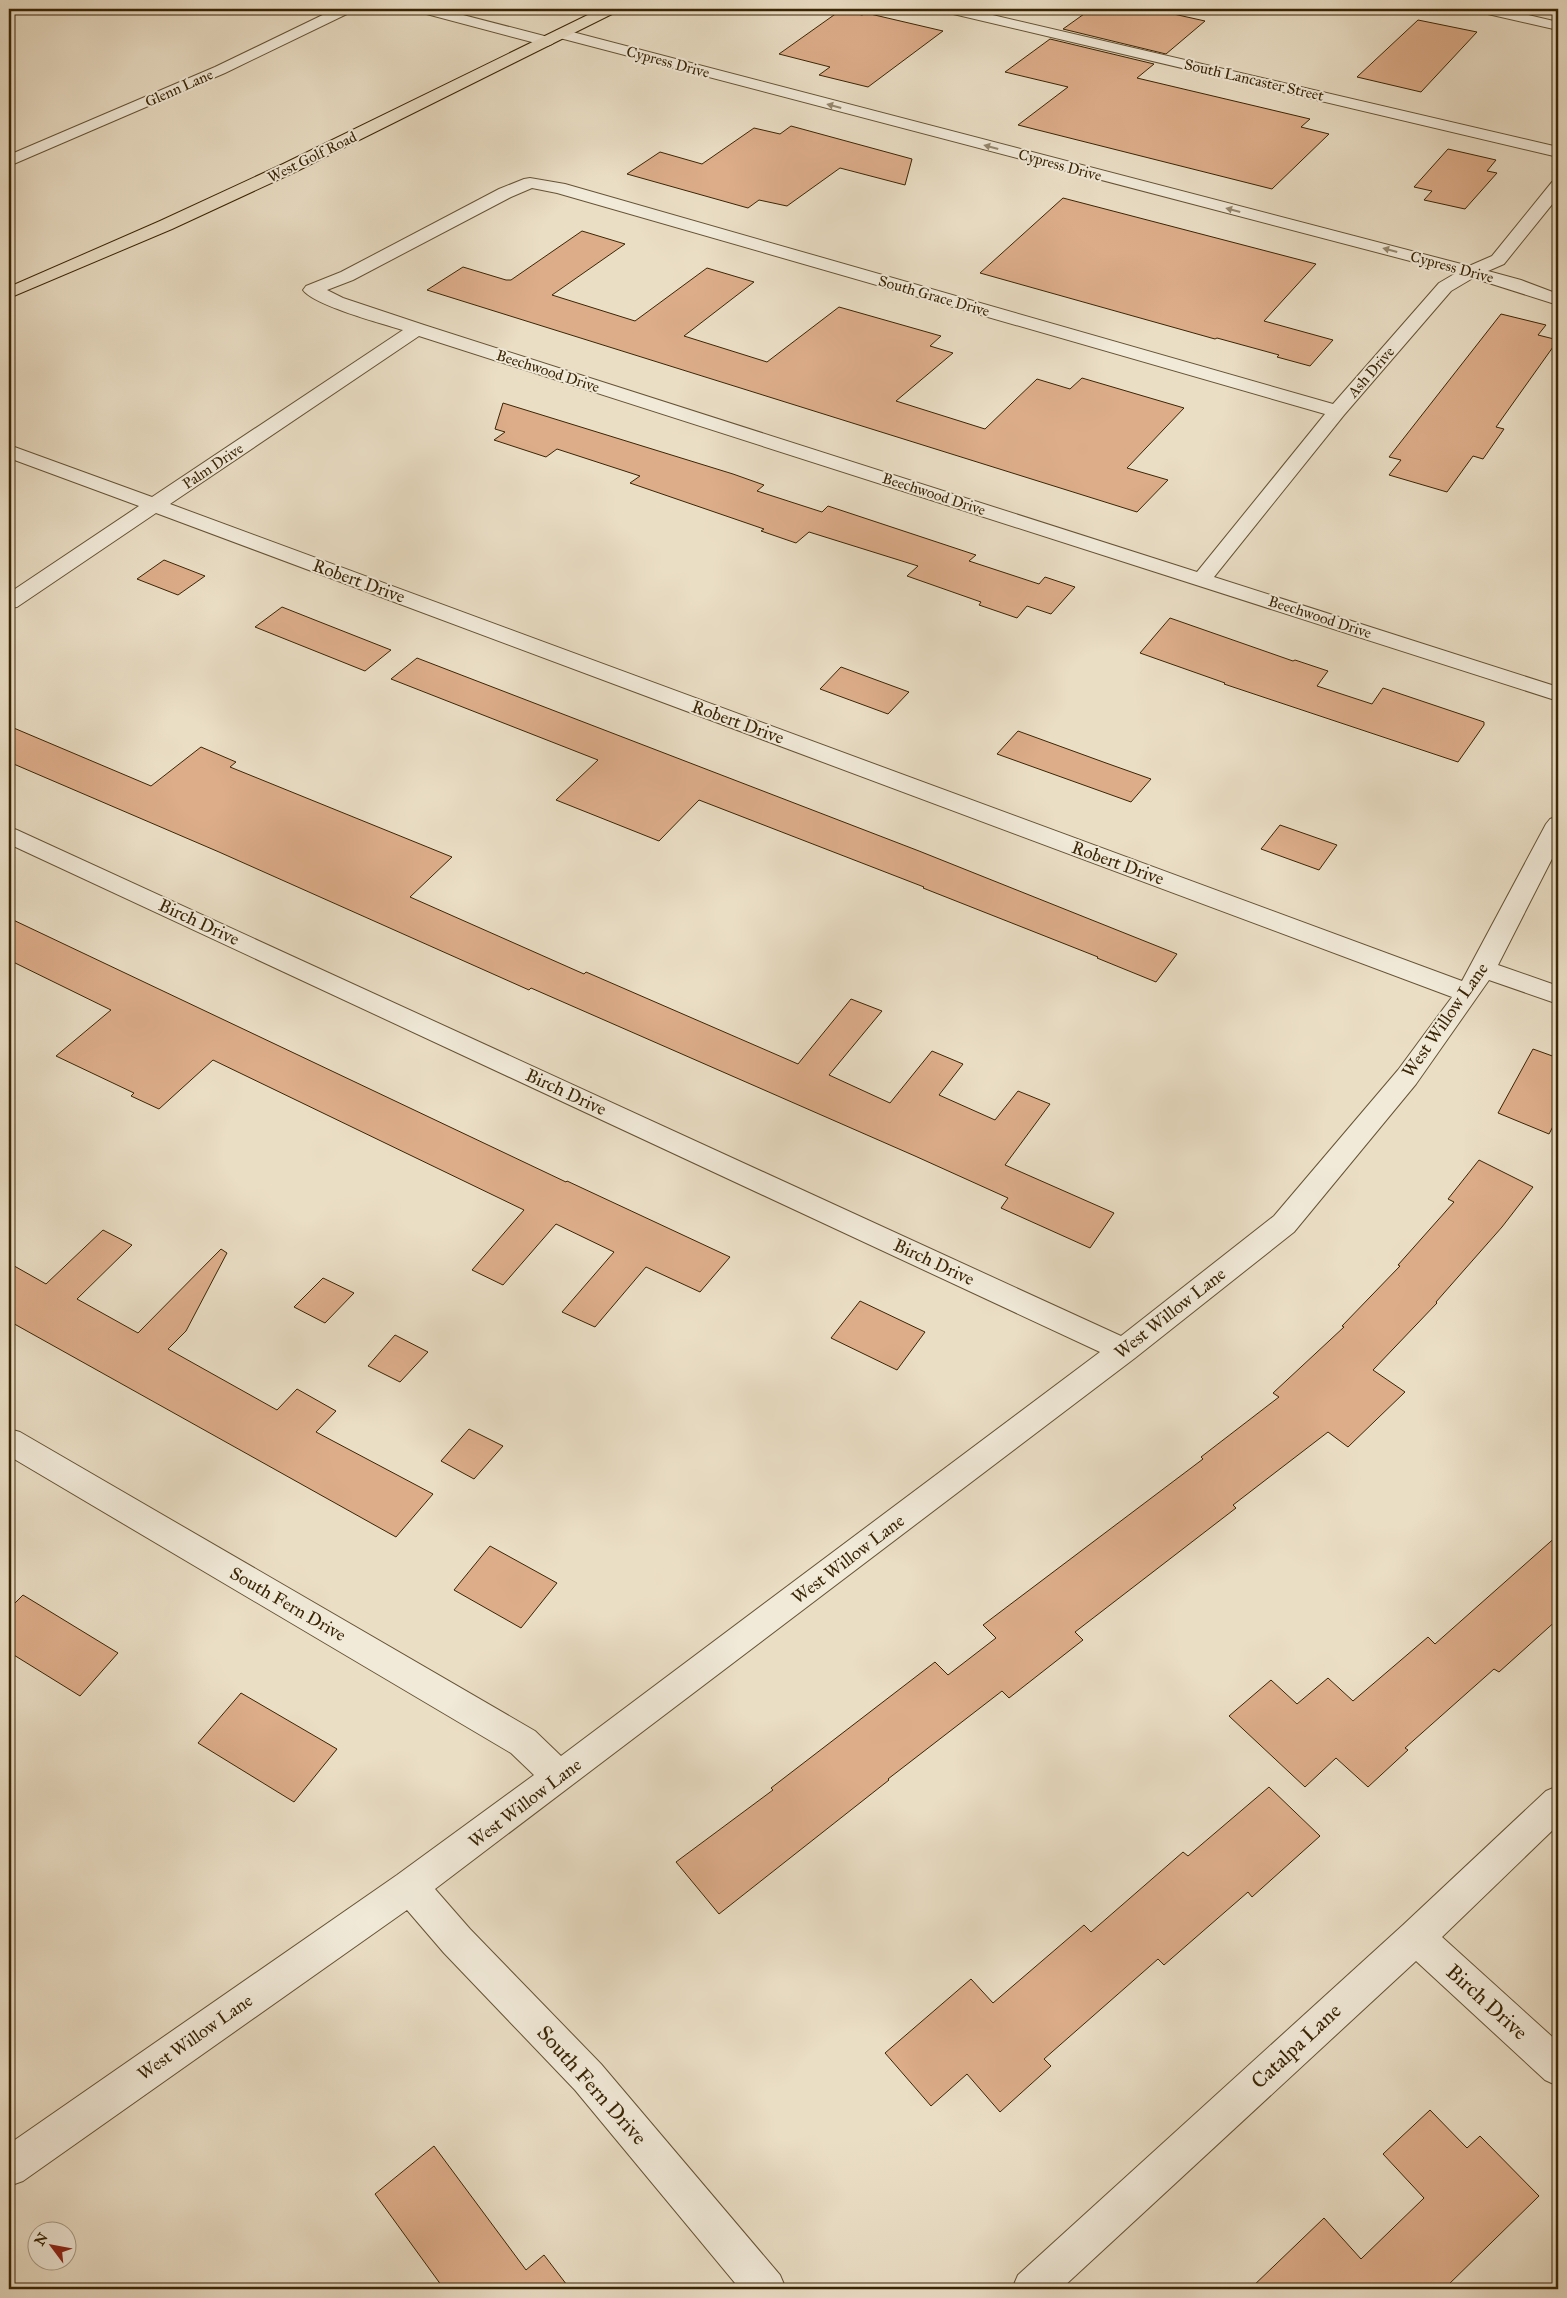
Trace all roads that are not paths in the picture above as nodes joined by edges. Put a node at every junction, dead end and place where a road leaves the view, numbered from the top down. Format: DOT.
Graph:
graph roads {
  1 [pos="346,9"];
  2 [pos="424,9"];
  3 [pos="610,9"];
  4 [pos="949,9"];
  5 [pos="1484,9"];
  6 [pos="1505,11"];
  7 [pos="1558,26"];
  8 [pos="554,38"];
  9 [pos="1558,152"];
  10 [pos="9,161"];
  11 [pos="1558,186"];
  12 [pos="1471,272"];
  13 [pos="312,290"];
  14 [pos="9,293"];
  15 [pos="1558,300"];
  16 [pos="417,329"];
  17 [pos="1337,411"];
  18 [pos="9,451"];
  19 [pos="154,505"];
  20 [pos="1202,579"];
  21 [pos="9,602"];
  22 [pos="1558,694"];
  23 [pos="1558,824"];
  24 [pos="9,835"];
  25 [pos="1475,981"];
  26 [pos="1558,996"];
  27 [pos="1124,1350"];
  28 [pos="9,1441"];
  29 [pos="560,1777"];
  30 [pos="1558,1802"];
  31 [pos="410,1887"];
  32 [pos="1416,1937"];
  33 [pos="1558,2067"];
  34 [pos="9,2167"];
  35 [pos="766,2289"];
  36 [pos="1032,2289"];
  1 -- 10 [label="street, Glenn Lane"];
  2 -- 8 [label="street, Cypress Drive"];
  3 -- 8 [label="main road, West Golf Road"];
  4 -- 9 [label="street, South Lancaster Street"];
  5 -- 6 [label="street"];
  6 -- 7 [label="street"];
  12 -- 8 [label="street, Cypress Drive, one-way"];
  8 -- 14 [label="main road, West Golf Road"];
  11 -- 12 [label="street, Ash Drive"];
  12 -- 15 [label="street, Cypress Drive"];
  12 -- 17 [label="street, Ash Drive"];
  13 -- 16 [label="street, Beechwood Drive"];
  13 -- 17 [label="street, South Grace Drive"];
  16 -- 19 [label="street, Palm Drive"];
  16 -- 20 [label="street, Beechwood Drive"];
  17 -- 20 [label="street, Ash Drive"];
  18 -- 19 [label="street, Robert Drive"];
  19 -- 21 [label="street, Palm Drive"];
  19 -- 25 [label="street, Robert Drive"];
  20 -- 22 [label="street, Beechwood Drive"];
  23 -- 25 [label="street, West Willow Lane"];
  24 -- 27 [label="street, Birch Drive"];
  25 -- 26 [label="street, Robert Drive"];
  25 -- 27 [label="street, West Willow Lane"];
  27 -- 29 [label="street, West Willow Lane"];
  28 -- 29 [label="street, South Fern Drive"];
  29 -- 31 [label="street, West Willow Lane"];
  30 -- 32 [label="street, Catalpa Lane"];
  31 -- 34 [label="street, West Willow Lane"];
  31 -- 35 [label="street, South Fern Drive"];
  32 -- 33 [label="street, Birch Drive"];
  32 -- 36 [label="street, Catalpa Lane"];
}
